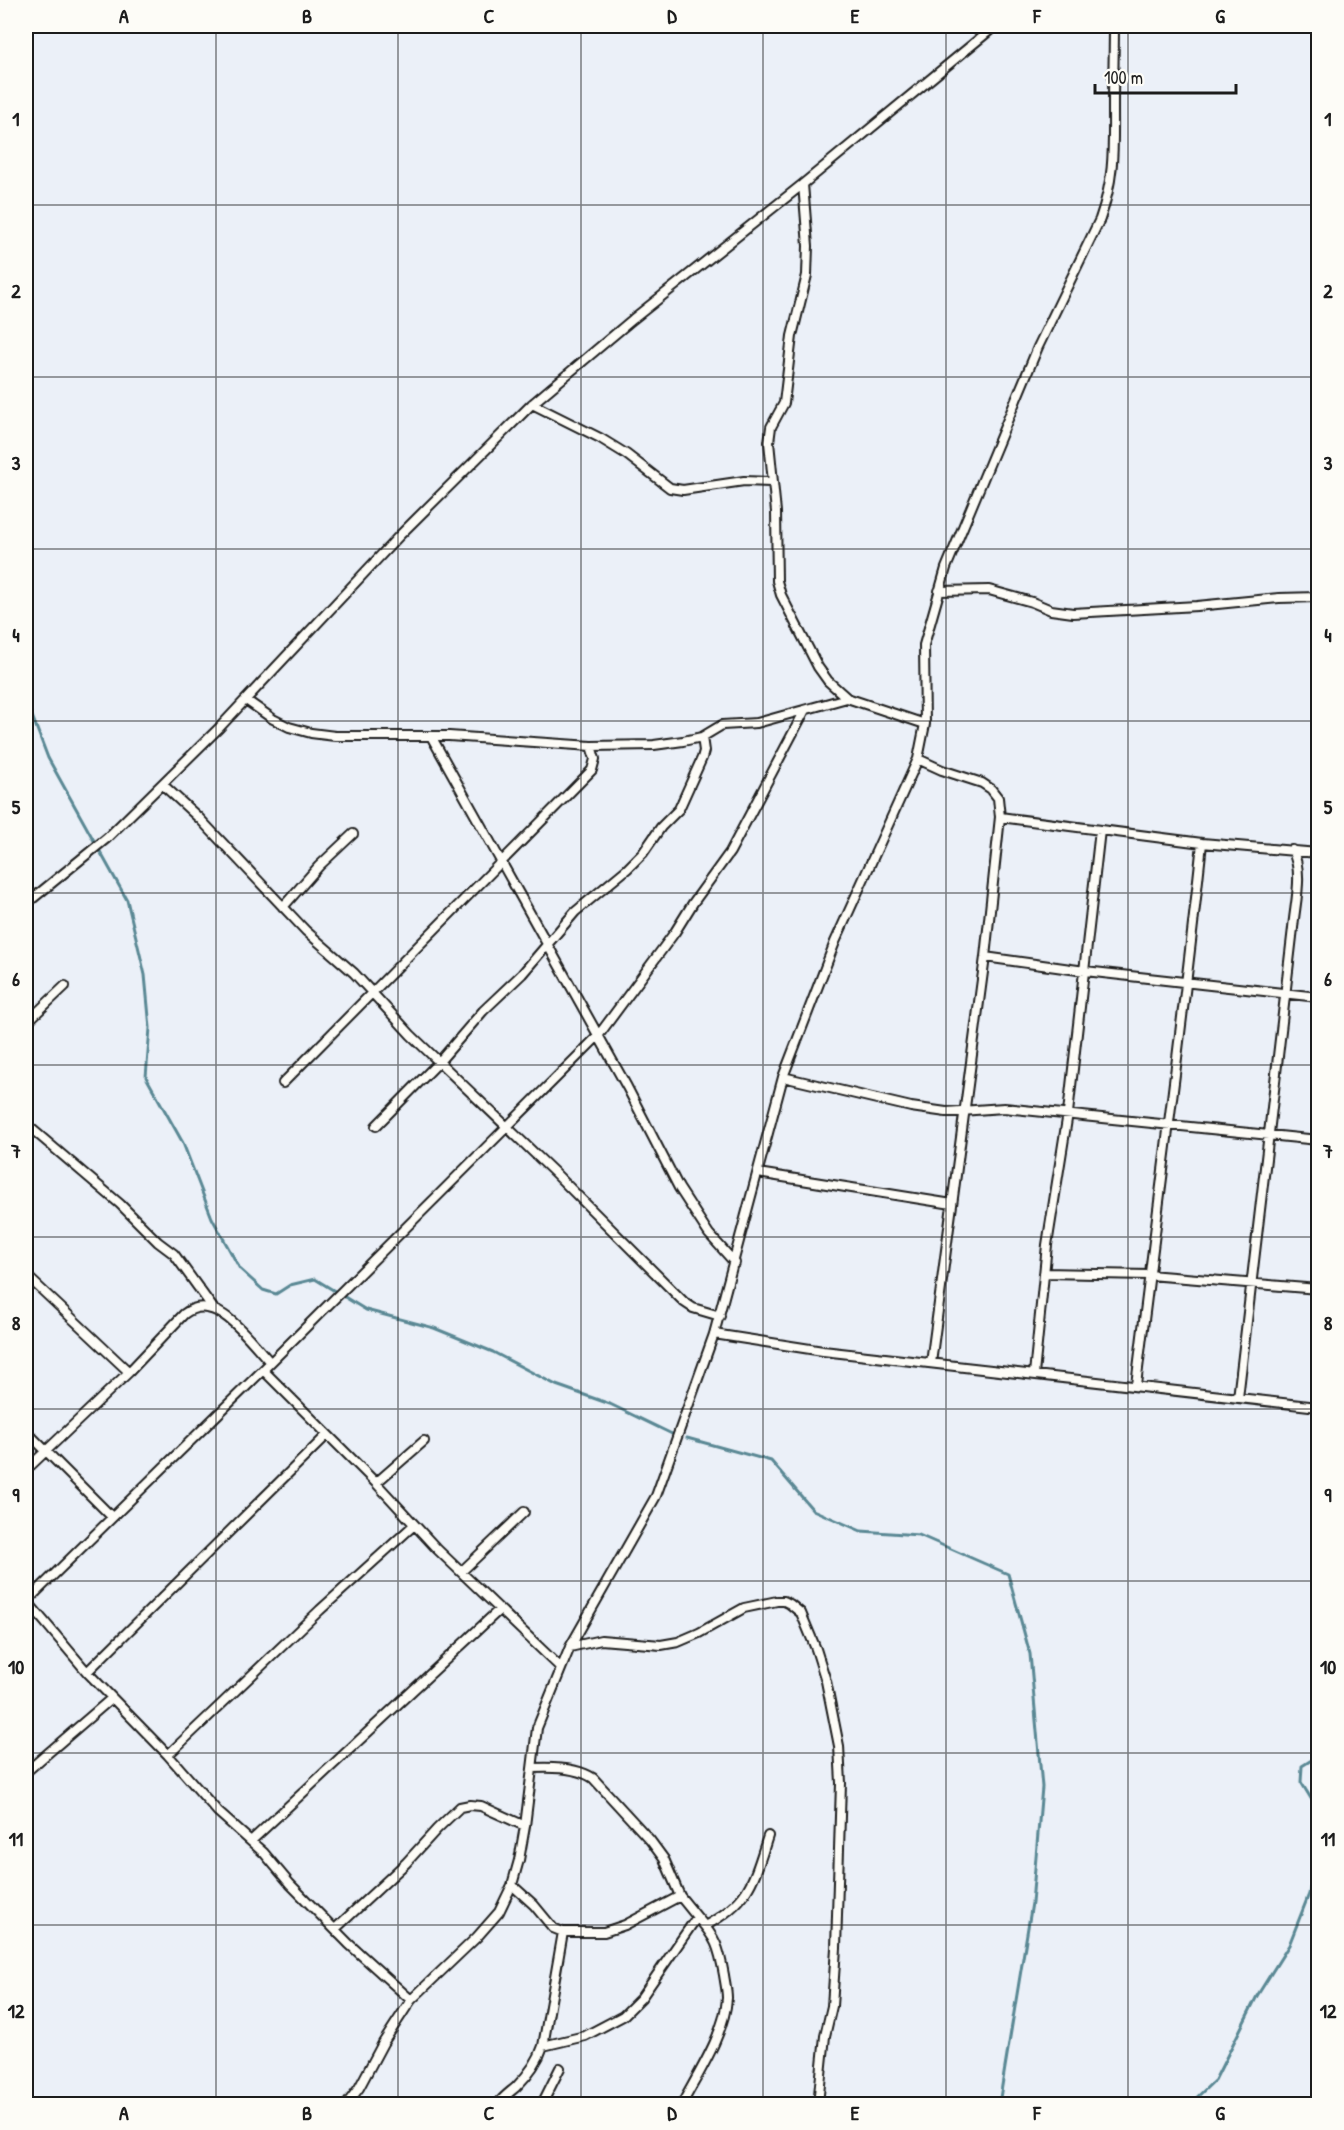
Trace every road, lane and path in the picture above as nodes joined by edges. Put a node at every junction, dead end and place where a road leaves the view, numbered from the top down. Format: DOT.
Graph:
graph roads {
  1 [pos="995,26"];
  2 [pos="1114,26"];
  3 [pos="803,184"];
  4 [pos="532,404"];
  5 [pos="772,482"];
  6 [pos="939,591"];
  7 [pos="1318,597"];
  8 [pos="848,698"];
  9 [pos="246,700"];
  10 [pos="804,712"];
  11 [pos="925,724"];
  12 [pos="431,736"];
  13 [pos="702,737"];
  14 [pos="591,746"];
  15 [pos="918,759"];
  16 [pos="162,784"];
  17 [pos="1000,817"];
  18 [pos="1100,830"];
  19 [pos="353,834"];
  20 [pos="1202,843"];
  21 [pos="1292,850"];
  22 [pos="1318,853"];
  23 [pos="500,862"];
  24 [pos="26,904"];
  25 [pos="283,907"];
  26 [pos="547,946"];
  27 [pos="985,957"];
  28 [pos="1085,971"];
  29 [pos="1187,982"];
  30 [pos="65,986"];
  31 [pos="372,992"];
  32 [pos="1285,993"];
  33 [pos="1318,997"];
  34 [pos="26,1023"];
  35 [pos="598,1036"];
  36 [pos="439,1062"];
  37 [pos="783,1077"];
  38 [pos="283,1083"];
  39 [pos="964,1110"];
  40 [pos="1068,1113"];
  41 [pos="26,1124"];
  42 [pos="1167,1125"];
  43 [pos="376,1126"];
  44 [pos="506,1127"];
  45 [pos="1268,1135"];
  46 [pos="1318,1140"];
  47 [pos="758,1173"];
  48 [pos="952,1204"];
  49 [pos="735,1263"];
  50 [pos="1044,1273"];
  51 [pos="26,1275"];
  52 [pos="1149,1275"];
  53 [pos="1252,1282"];
  54 [pos="1318,1289"];
  55 [pos="213,1308"];
  56 [pos="720,1316"];
  57 [pos="714,1334"];
  58 [pos="270,1362"];
  59 [pos="931,1363"];
  60 [pos="263,1370"];
  61 [pos="129,1372"];
  62 [pos="1034,1374"];
  63 [pos="1136,1385"];
  64 [pos="1238,1398"];
  65 [pos="1318,1407"];
  66 [pos="26,1431"];
  67 [pos="327,1435"];
  68 [pos="424,1441"];
  69 [pos="46,1452"];
  70 [pos="26,1470"];
  71 [pos="376,1484"];
  72 [pos="524,1512"];
  73 [pos="112,1517"];
  74 [pos="414,1525"];
  75 [pos="461,1572"];
  76 [pos="26,1602"];
  77 [pos="499,1610"];
  78 [pos="570,1647"];
  79 [pos="561,1668"];
  80 [pos="87,1672"];
  81 [pos="112,1698"];
  82 [pos="168,1755"];
  83 [pos="533,1768"];
  84 [pos="26,1772"];
  85 [pos="525,1826"];
  86 [pos="768,1836"];
  87 [pos="251,1841"];
  88 [pos="512,1885"];
  89 [pos="680,1896"];
  90 [pos="697,1917"];
  91 [pos="705,1926"];
  92 [pos="334,1929"];
  93 [pos="563,1932"];
  94 [pos="411,2000"];
  95 [pos="543,2046"];
  96 [pos="560,2068"];
  97 [pos="347,2104"];
  98 [pos="498,2104"];
  99 [pos="542,2104"];
  100 [pos="682,2104"];
  101 [pos="818,2104"];
  1 -- 3 [label="street"];
  2 -- 6 [label="street"];
  3 -- 4 [label="street"];
  3 -- 5 [label="street"];
  4 -- 5 [label="street"];
  4 -- 9 [label="street"];
  5 -- 8 [label="street"];
  6 -- 7 [label="street"];
  6 -- 11 [label="street"];
  8 -- 10 [label="street"];
  8 -- 11 [label="street"];
  9 -- 12 [label="street"];
  9 -- 16 [label="street"];
  10 -- 13 [label="street"];
  10 -- 35 [label="street"];
  11 -- 15 [label="street"];
  12 -- 14 [label="street"];
  12 -- 23 [label="street"];
  13 -- 14 [label="street"];
  13 -- 26 [label="street"];
  14 -- 23 [label="street"];
  15 -- 17 [label="street"];
  15 -- 37 [label="street"];
  16 -- 24 [label="street"];
  16 -- 25 [label="street"];
  17 -- 18 [label="street"];
  17 -- 27 [label="street"];
  18 -- 20 [label="street"];
  18 -- 28 [label="street"];
  19 -- 25 [label="street"];
  20 -- 21 [label="street"];
  20 -- 29 [label="street"];
  21 -- 22 [label="street"];
  21 -- 32 [label="street"];
  23 -- 26 [label="street"];
  23 -- 31 [label="street"];
  25 -- 31 [label="street"];
  26 -- 35 [label="street"];
  26 -- 36 [label="street"];
  27 -- 28 [label="street"];
  27 -- 39 [label="street"];
  28 -- 29 [label="street"];
  28 -- 40 [label="street"];
  29 -- 32 [label="street"];
  29 -- 42 [label="street"];
  30 -- 34 [label="street"];
  31 -- 36 [label="street"];
  31 -- 38 [label="street"];
  32 -- 33 [label="street"];
  32 -- 45 [label="street"];
  35 -- 44 [label="street"];
  35 -- 49 [label="street"];
  36 -- 43 [label="street"];
  36 -- 44 [label="street"];
  37 -- 39 [label="street"];
  37 -- 47 [label="street"];
  39 -- 40 [label="street"];
  39 -- 48 [label="street"];
  40 -- 42 [label="street"];
  40 -- 50 [label="street"];
  41 -- 55 [label="street"];
  42 -- 45 [label="street"];
  42 -- 52 [label="street"];
  44 -- 56 [label="street"];
  44 -- 58 [label="street"];
  45 -- 46 [label="street"];
  45 -- 53 [label="street"];
  47 -- 48 [label="street"];
  47 -- 49 [label="street"];
  48 -- 59 [label="street"];
  49 -- 56 [label="street"];
  50 -- 52 [label="street"];
  50 -- 62 [label="street"];
  51 -- 61 [label="street"];
  52 -- 53 [label="street"];
  52 -- 63 [label="street"];
  53 -- 54 [label="street"];
  53 -- 64 [label="street"];
  55 -- 58 [label="street"];
  55 -- 61 [label="street"];
  56 -- 57 [label="street"];
  57 -- 59 [label="street"];
  57 -- 78 [label="street"];
  58 -- 60 [label="street"];
  59 -- 62 [label="street"];
  60 -- 67 [label="street"];
  60 -- 73 [label="street"];
  61 -- 69 [label="street"];
  62 -- 63 [label="street"];
  63 -- 64 [label="street"];
  64 -- 65 [label="street"];
  66 -- 69 [label="street"];
  67 -- 71 [label="street"];
  67 -- 80 [label="street"];
  68 -- 71 [label="street"];
  69 -- 70 [label="street"];
  69 -- 73 [label="street"];
  71 -- 74 [label="street"];
  72 -- 75 [label="street"];
  73 -- 76 [label="street"];
  74 -- 75 [label="street"];
  74 -- 82 [label="street"];
  75 -- 77 [label="street"];
  76 -- 80 [label="street"];
  77 -- 79 [label="street"];
  77 -- 87 [label="street"];
  78 -- 79 [label="street"];
  78 -- 101 [label="street"];
  79 -- 83 [label="street"];
  80 -- 81 [label="street"];
  81 -- 82 [label="street"];
  81 -- 84 [label="street"];
  82 -- 87 [label="street"];
  83 -- 85 [label="street"];
  83 -- 89 [label="street"];
  85 -- 88 [label="street"];
  85 -- 92 [label="street"];
  86 -- 91 [label="street"];
  87 -- 92 [label="street"];
  88 -- 93 [label="street"];
  88 -- 94 [label="street"];
  89 -- 90 [label="street"];
  89 -- 93 [label="street"];
  90 -- 91 [label="street"];
  90 -- 95 [label="street"];
  91 -- 100 [label="street"];
  92 -- 94 [label="street"];
  93 -- 95 [label="street"];
  94 -- 97 [label="street"];
  95 -- 98 [label="street"];
  96 -- 99 [label="street"];
}
